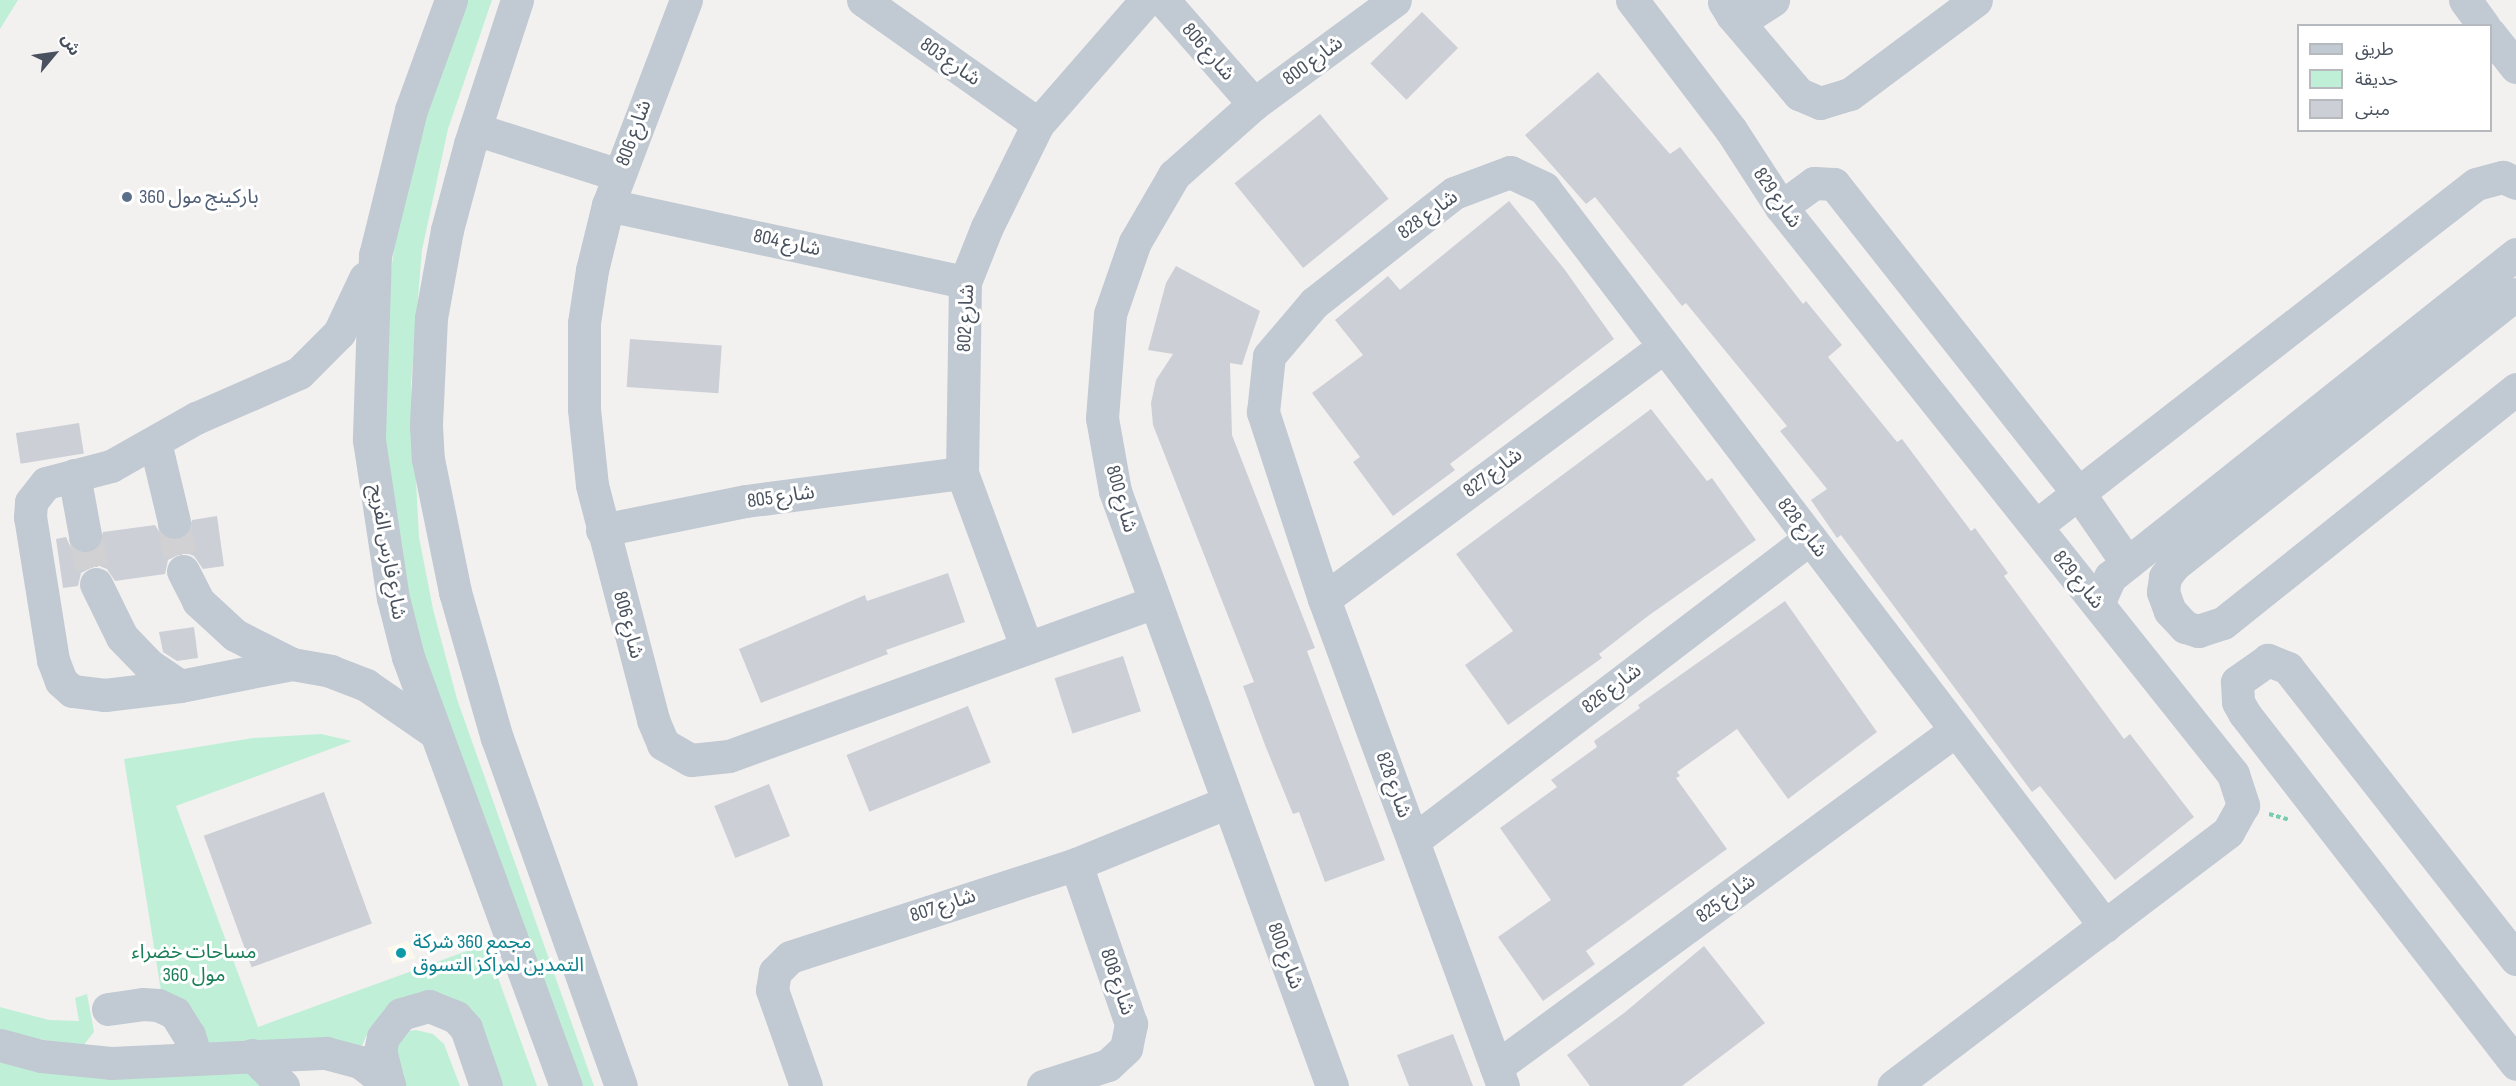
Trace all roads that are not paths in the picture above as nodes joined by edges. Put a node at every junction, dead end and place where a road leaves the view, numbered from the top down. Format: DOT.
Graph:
graph roads {
  1 [pos="451,0"];
  2 [pos="517,0"];
  3 [pos="686,0"];
  4 [pos="863,0"];
  5 [pos="1146,0"];
  6 [pos="1163,0"];
  7 [pos="1395,0"];
  8 [pos="1632,0"];
  9 [pos="1773,0"];
  10 [pos="1976,0"];
  11 [pos="2465,0"];
  12 [pos="1727,8"];
  13 [pos="2483,24"];
  14 [pos="2492,37"];
  15 [pos="2516,67"];
  16 [pos="1254,104"];
  17 [pos="1038,124"];
  18 [pos="475,129"];
  19 [pos="2516,183"];
  20 [pos="614,190"];
  21 [pos="1781,207"];
  22 [pos="2516,254"];
  23 [pos="375,255"];
  24 [pos="965,282"];
  25 [pos="2516,294"];
  26 [pos="1663,347"];
  27 [pos="2516,388"];
  28 [pos="155,442"];
  29 [pos="962,473"];
  30 [pos="74,475"];
  31 [pos="2080,495"];
  32 [pos="174,522"];
  33 [pos="2036,526"];
  34 [pos="602,530"];
  35 [pos="85,535"];
  36 [pos="1810,538"];
  37 [pos="2127,563"];
  38 [pos="183,571"];
  39 [pos="96,584"];
  40 [pos="1324,599"];
  41 [pos="1154,602"];
  42 [pos="2098,604"];
  43 [pos="1026,645"];
  44 [pos="292,663"];
  45 [pos="180,686"];
  46 [pos="1956,730"];
  47 [pos="433,731"];
  48 [pos="1228,802"];
  49 [pos="1414,840"];
  50 [pos="1076,864"];
  51 [pos="2105,926"];
  52 [pos="2516,959"];
  53 [pos="108,1009"];
  54 [pos="0,1045"];
  55 [pos="252,1055"];
  56 [pos="196,1058"];
  57 [pos="2516,1064"];
  58 [pos="1500,1077"];
  59 [pos="283,1086"];
  60 [pos="389,1086"];
  61 [pos="486,1086"];
  62 [pos="566,1086"];
  63 [pos="621,1086"];
  64 [pos="806,1086"];
  65 [pos="1043,1086"];
  66 [pos="1332,1086"];
  67 [pos="1893,1086"];
  1 -- 23 [label="street, شارع فارس الفريح"];
  2 -- 18 [label="street"];
  3 -- 20 [label="street, شارع 806"];
  4 -- 17 [label="street, شارع 803"];
  5 -- 17 [label="street, شارع 802"];
  6 -- 16 [label="street, شارع 806"];
  7 -- 16 [label="street, شارع 800"];
  8 -- 21 [label="street, شارع 829"];
  9 -- 12 [label="street"];
  10 -- 12 [label="street"];
  11 -- 13 [label="street"];
  14 -- 15 [label="street"];
  16 -- 41 [label="street, شارع 800"];
  17 -- 24 [label="street, شارع 802"];
  18 -- 20 [label="street, شارع 804"];
  18 -- 63 [label="street"];
  19 -- 31 [label="street"];
  20 -- 24 [label="street, شارع 804"];
  20 -- 34 [label="street, شارع 806"];
  21 -- 31 [label="street"];
  21 -- 33 [label="street, شارع 829"];
  22 -- 37 [label="street"];
  23 -- 28 [label="street"];
  23 -- 47 [label="street, شارع فارس الفريح"];
  24 -- 29 [label="street, شارع 802"];
  25 -- 27 [label="street"];
  26 -- 36 [label="street, شارع 828"];
  26 -- 40 [label="street, شارع 827"];
  26 -- 40 [label="street, شارع 828"];
  28 -- 30 [label="street"];
  28 -- 32 [label="street"];
  29 -- 34 [label="street, شارع 805"];
  29 -- 43 [label="street, شارع 802"];
  30 -- 35 [label="street"];
  30 -- 45 [label="street"];
  31 -- 33 [label="street"];
  31 -- 37 [label="street"];
  33 -- 42 [label="street, شارع 829"];
  34 -- 43 [label="street, شارع 806"];
  36 -- 46 [label="street, شارع 828"];
  36 -- 49 [label="street, شارع 826"];
  37 -- 42 [label="street"];
  38 -- 44 [label="street"];
  39 -- 45 [label="street"];
  40 -- 49 [label="street, شارع 828"];
  41 -- 43 [label="street, شارع 806"];
  41 -- 48 [label="street, شارع 800"];
  42 -- 51 [label="street, شارع 829"];
  44 -- 45 [label="street"];
  44 -- 47 [label="street"];
  46 -- 51 [label="street, شارع 828"];
  46 -- 58 [label="street, شارع 825"];
  47 -- 62 [label="street, شارع فارس الفريح"];
  48 -- 50 [label="street, شارع 807"];
  48 -- 66 [label="street, شارع 800"];
  49 -- 58 [label="street, شارع 828"];
  50 -- 64 [label="street, شارع 807"];
  50 -- 65 [label="street, شارع 808"];
  51 -- 67 [label="street, شارع 829"];
  52 -- 57 [label="street"];
  53 -- 56 [label="street"];
  54 -- 56 [label="street"];
  55 -- 56 [label="street"];
  55 -- 59 [label="street"];
  55 -- 60 [label="street"];
  60 -- 61 [label="street"];
}
